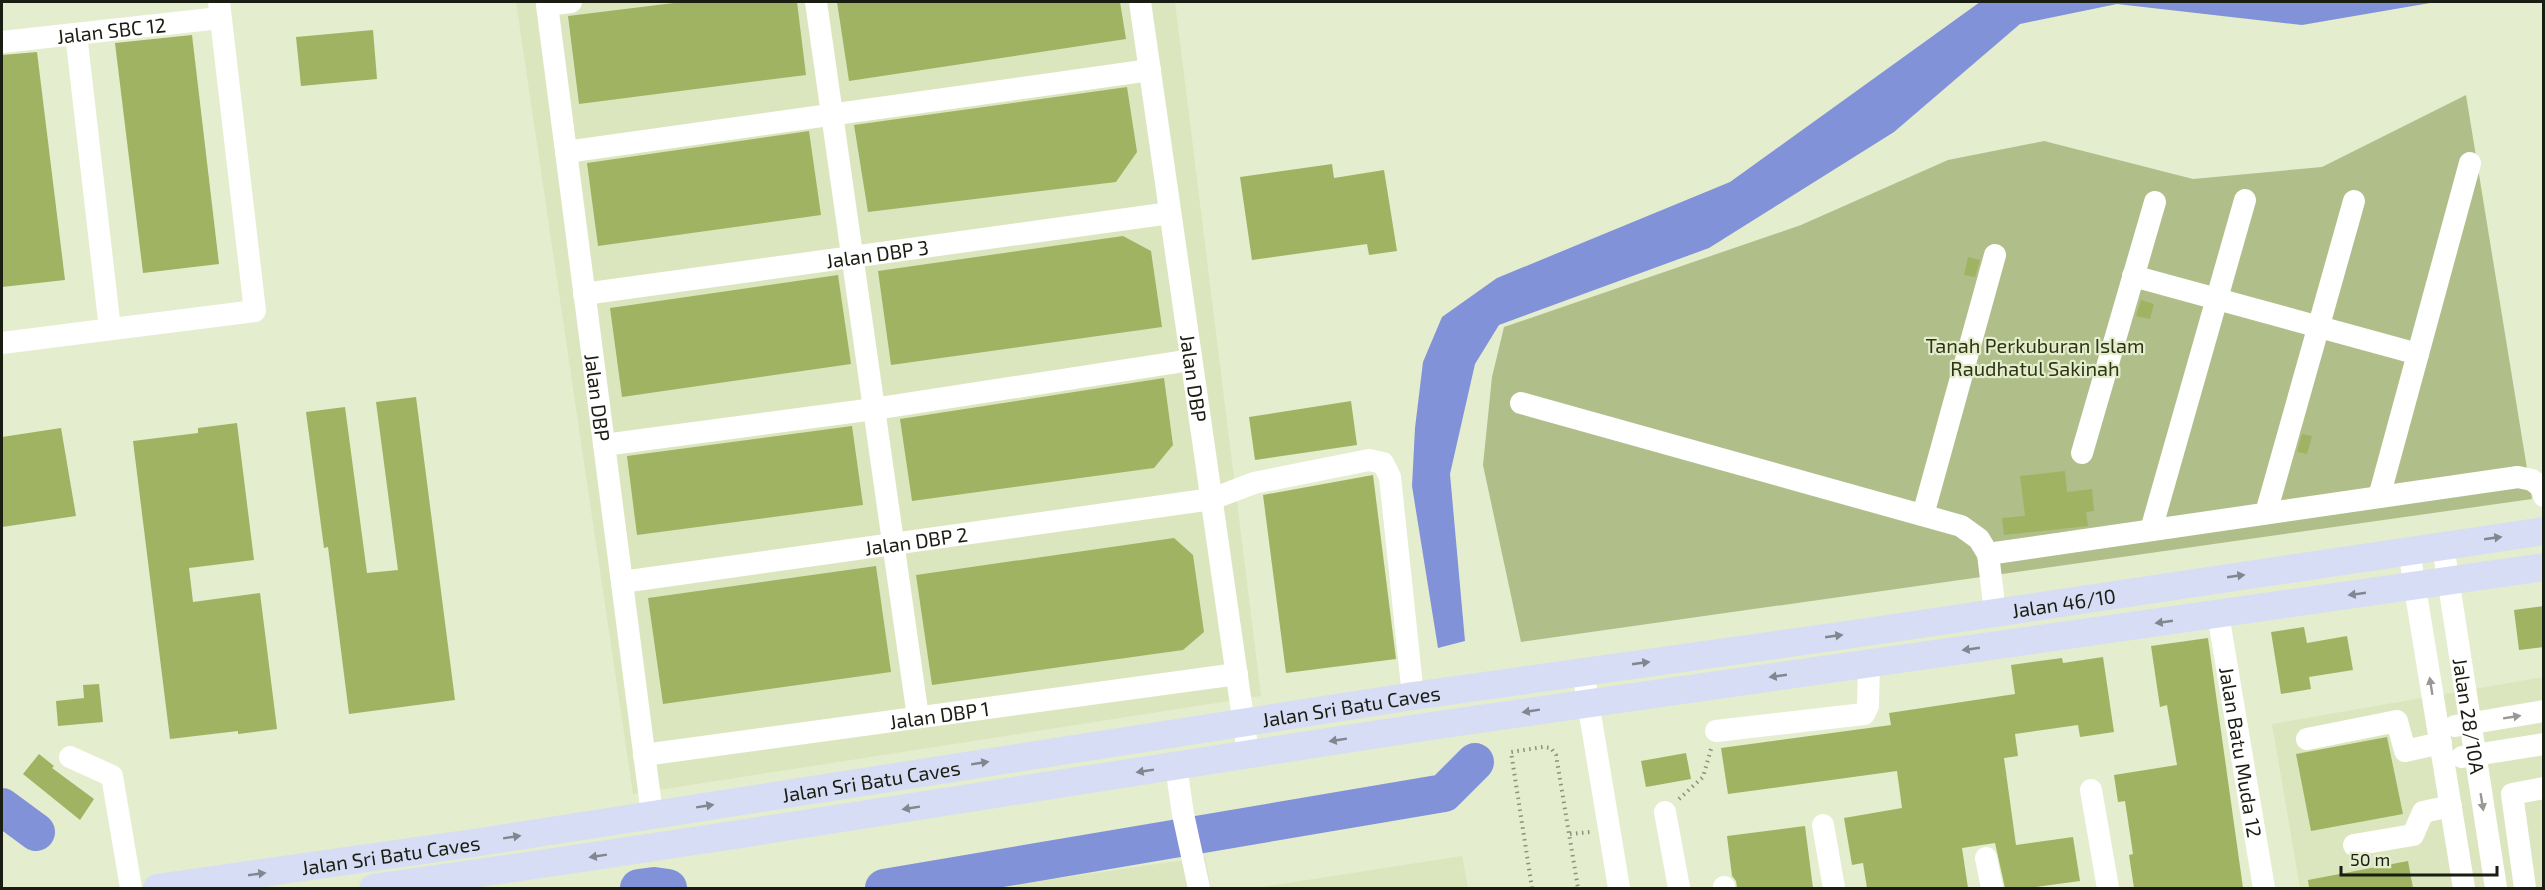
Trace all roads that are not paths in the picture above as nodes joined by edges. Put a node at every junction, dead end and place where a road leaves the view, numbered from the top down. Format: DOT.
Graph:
graph roads {
  1 [pos="571,2"];
  2 [pos="816,2"];
  3 [pos="1140,2"];
  4 [pos="220,10"];
  5 [pos="76,34"];
  6 [pos="2,42"];
  7 [pos="1150,70"];
  8 [pos="832,113"];
  9 [pos="566,152"];
  10 [pos="2470,163"];
  11 [pos="2245,200"];
  12 [pos="2354,201"];
  13 [pos="2155,202"];
  14 [pos="1170,213"];
  15 [pos="1995,255"];
  16 [pos="853,257"];
  17 [pos="2133,276"];
  18 [pos="584,294"];
  19 [pos="2217,298"];
  20 [pos="2319,326"];
  21 [pos="110,329"];
  22 [pos="2,343"];
  23 [pos="2418,354"];
  24 [pos="1191,360"];
  25 [pos="1521,403"];
  26 [pos="874,409"];
  27 [pos="604,445"];
  28 [pos="2082,453"];
  29 [pos="2544,496"];
  30 [pos="2379,497"];
  31 [pos="1212,499"];
  32 [pos="2266,513"];
  33 [pos="1923,515"];
  34 [pos="2151,530"];
  35 [pos="2544,531"];
  36 [pos="893,544"];
  37 [pos="2443,546"];
  38 [pos="2409,551"];
  39 [pos="1988,554"];
  40 [pos="2544,567"];
  41 [pos="2449,581"];
  42 [pos="622,582"];
  43 [pos="2415,586"];
  44 [pos="1995,612"];
  45 [pos="2218,614"];
  46 [pos="1869,664"];
  47 [pos="1583,672"];
  48 [pos="1237,674"];
  49 [pos="1413,696"];
  50 [pos="1588,702"];
  51 [pos="2544,711"];
  52 [pos="918,717"];
  53 [pos="1244,722"];
  54 [pos="2470,724"];
  55 [pos="1716,731"];
  56 [pos="2307,739"];
  57 [pos="2441,744"];
  58 [pos="2544,744"];
  59 [pos="1248,753"];
  60 [pos="2475,754"];
  61 [pos="644,755"];
  62 [pos="70,757"];
  63 [pos="1176,766"];
  64 [pos="2544,788"];
  65 [pos="2091,790"];
  66 [pos="2451,806"];
  67 [pos="1665,813"];
  68 [pos="652,814"];
  69 [pos="1823,825"];
  70 [pos="2354,845"];
  71 [pos="1986,858"];
  72 [pos="1198,878"];
  73 [pos="131,888"];
  74 [pos="157,888"];
  75 [pos="373,888"];
  76 [pos="1619,888"];
  77 [pos="1679,888"];
  78 [pos="1834,888"];
  79 [pos="1992,888"];
  80 [pos="2108,888"];
  81 [pos="2264,888"];
  82 [pos="2464,888"];
  83 [pos="2496,888"];
  84 [pos="2525,888"];
  1 -- 9 [label="street, Jalan DBP"];
  2 -- 8 [label="street"];
  3 -- 7 [label="street, Jalan DBP"];
  4 -- 5 [label="street, Jalan SBC 12"];
  4 -- 21 [label="street"];
  5 -- 6 [label="street, Jalan SBC 12"];
  5 -- 21 [label="street"];
  7 -- 8 [label="street"];
  7 -- 14 [label="street, Jalan DBP"];
  8 -- 9 [label="street"];
  8 -- 16 [label="street"];
  9 -- 18 [label="street, Jalan DBP"];
  10 -- 23 [label="street"];
  11 -- 19 [label="street"];
  12 -- 20 [label="street"];
  13 -- 17 [label="street"];
  14 -- 16 [label="street, Jalan DBP 3"];
  14 -- 24 [label="street, Jalan DBP"];
  15 -- 33 [label="street"];
  16 -- 18 [label="street, Jalan DBP 3"];
  16 -- 26 [label="street"];
  17 -- 19 [label="street"];
  17 -- 28 [label="street"];
  18 -- 27 [label="street, Jalan DBP"];
  19 -- 20 [label="street"];
  19 -- 34 [label="street"];
  20 -- 23 [label="street"];
  20 -- 32 [label="street"];
  21 -- 22 [label="street"];
  23 -- 30 [label="street"];
  24 -- 26 [label="street"];
  24 -- 31 [label="street, Jalan DBP"];
  25 -- 33 [label="street"];
  26 -- 27 [label="street"];
  26 -- 36 [label="street"];
  27 -- 42 [label="street, Jalan DBP"];
  29 -- 30 [label="street"];
  30 -- 32 [label="street"];
  31 -- 36 [label="street, Jalan DBP 2"];
  31 -- 48 [label="street, Jalan DBP"];
  31 -- 49 [label="street, Jalan DBP 2"];
  32 -- 34 [label="street"];
  33 -- 39 [label="street"];
  34 -- 39 [label="street"];
  37 -- 35 [label="main road, Jalan 46/10, one-way"];
  36 -- 42 [label="street, Jalan DBP 2"];
  36 -- 52 [label="street"];
  37 -- 38 [label="main road, Jalan 46/10"];
  37 -- 41 [label="street, Jalan 28/10A"];
  38 -- 43 [label="street, Jalan 28/10A"];
  44 -- 38 [label="main road, Jalan 46/10, one-way"];
  39 -- 44 [label="street"];
  40 -- 41 [label="main road, Jalan 46/10"];
  41 -- 43 [label="main road, Jalan 46/10"];
  41 -- 54 [label="street, Jalan 28/10A"];
  42 -- 61 [label="street, Jalan DBP"];
  43 -- 45 [label="main road, Jalan 46/10, one-way"];
  57 -- 43 [label="street, Jalan 28/10A, one-way"];
  47 -- 44 [label="main road, Jalan 46/10, one-way"];
  45 -- 46 [label="main road, Jalan 46/10, one-way"];
  45 -- 81 [label="street, Jalan Batu Muda 12"];
  46 -- 50 [label="main road, Jalan 46/10, one-way"];
  46 -- 55 [label="street"];
  47 -- 49 [label="main road, Jalan Sri Batu Caves"];
  47 -- 50 [label="street"];
  48 -- 52 [label="street, Jalan DBP 1"];
  48 -- 53 [label="street, Jalan DBP"];
  49 -- 53 [label="main road, Jalan Sri Batu Caves"];
  50 -- 59 [label="main road, Jalan Sri Batu Caves, one-way"];
  50 -- 76 [label="street"];
  54 -- 51 [label="street, one-way"];
  52 -- 61 [label="street, Jalan DBP 1"];
  53 -- 59 [label="street, Jalan DBP"];
  68 -- 53 [label="main road, Jalan Sri Batu Caves, one-way"];
  54 -- 57 [label="street"];
  54 -- 60 [label="street, Jalan 28/10A"];
  56 -- 57 [label="street"];
  57 -- 60 [label="street"];
  57 -- 66 [label="street, Jalan 28/10A"];
  58 -- 60 [label="street"];
  59 -- 63 [label="main road, Jalan Sri Batu Caves"];
  60 -- 83 [label="street, Jalan 28/10A, one-way"];
  61 -- 68 [label="street, Jalan DBP"];
  62 -- 73 [label="street"];
  63 -- 72 [label="street"];
  63 -- 75 [label="main road, Jalan Sri Batu Caves, one-way"];
  64 -- 84 [label="street"];
  65 -- 80 [label="street"];
  66 -- 70 [label="street"];
  66 -- 82 [label="street, Jalan 28/10A"];
  67 -- 77 [label="street"];
  74 -- 68 [label="main road, Jalan Sri Batu Caves, one-way"];
  69 -- 78 [label="street"];
  71 -- 79 [label="street"];
}
